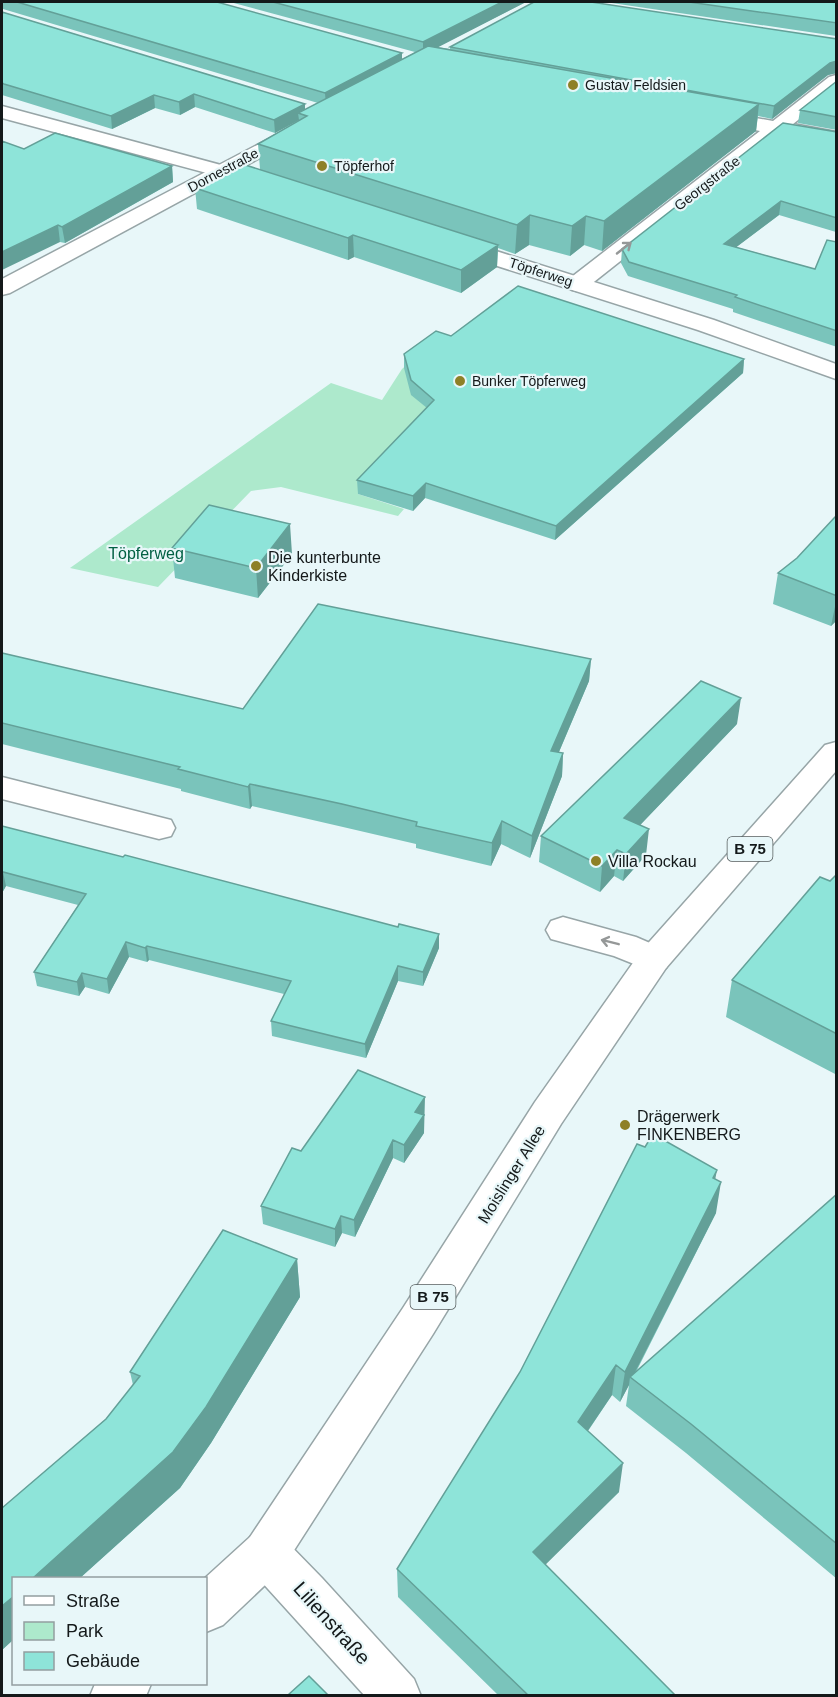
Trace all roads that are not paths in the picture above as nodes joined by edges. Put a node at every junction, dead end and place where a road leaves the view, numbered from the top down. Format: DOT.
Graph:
graph roads {
  1 [pos="837,81"];
  2 [pos="2,112"];
  3 [pos="695,113"];
  4 [pos="316,119"];
  5 [pos="777,128"];
  6 [pos="837,138"];
  7 [pos="222,171"];
  8 [pos="290,191"];
  9 [pos="436,238"];
  10 [pos="577,284"];
  11 [pos="2,288"];
  12 [pos="837,372"];
  13 [pos="837,752"];
  14 [pos="2,788"];
  15 [pos="159,828"];
  16 [pos="563,930"];
  17 [pos="654,959"];
  18 [pos="266,1553"];
  19 [pos="207,1608"];
  20 [pos="397,1695"];
  1 -- 5 [label="main road, Georgstraße"];
  2 -- 7 [label="main road"];
  3 -- 5 [label="main road"];
  4 -- 7 [label="main road, Dornestraße"];
  5 -- 6 [label="main road"];
  10 -- 5 [label="main road, Georgstraße, one-way"];
  7 -- 8 [label="main road"];
  7 -- 11 [label="main road, Dornestraße"];
  9 -- 10 [label="main road, Töpferweg"];
  10 -- 12 [label="main road, Töpferweg"];
  13 -- 17 [label="main road, Moislinger Allee / B 75"];
  14 -- 15 [label="main road"];
  17 -- 16 [label="main road, one-way"];
  17 -- 18 [label="main road, Moislinger Allee / B 75"];
  18 -- 19 [label="main road, Moislinger Allee / B 75"];
  18 -- 20 [label="main road, Lilienstraße"];
}
